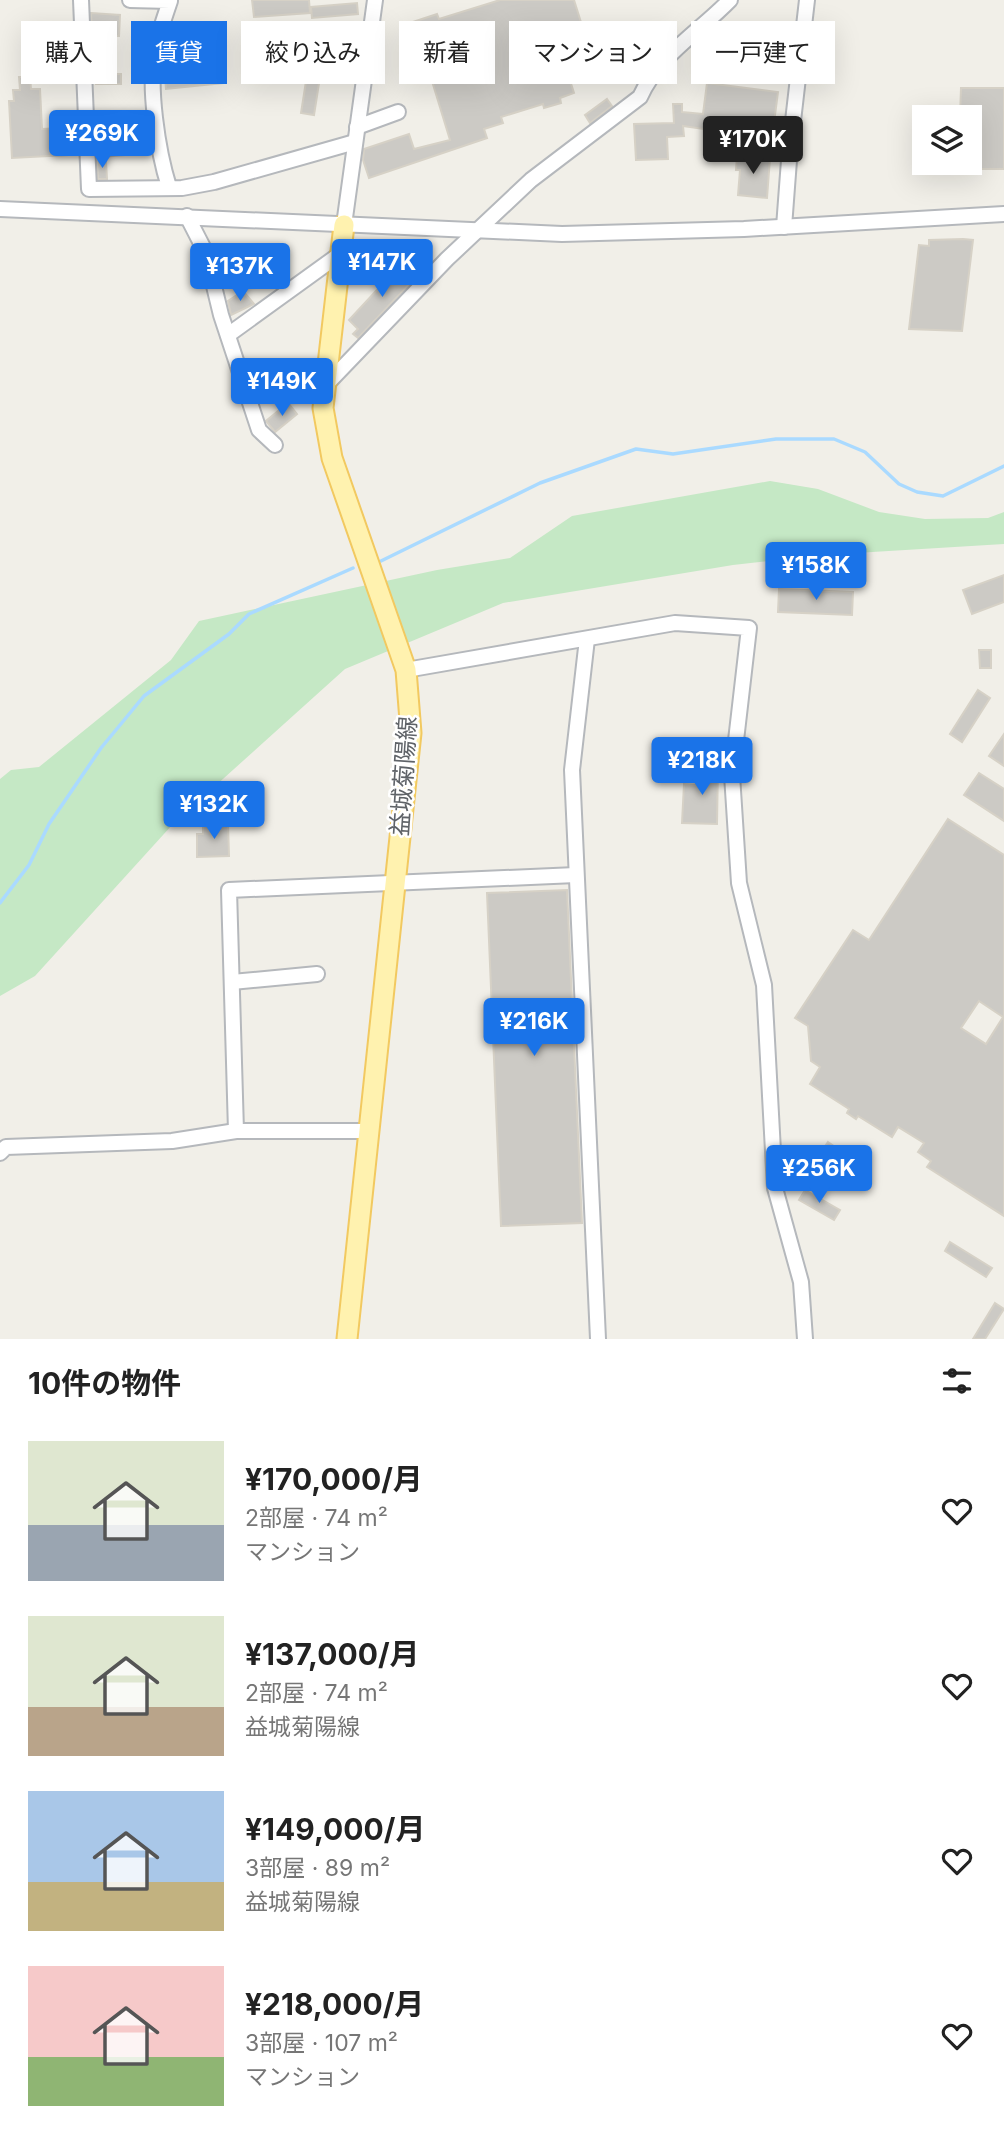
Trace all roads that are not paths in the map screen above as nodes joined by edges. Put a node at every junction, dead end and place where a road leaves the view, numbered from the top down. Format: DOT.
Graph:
graph roads {
  1 [pos="81,0"];
  2 [pos="130,0"];
  3 [pos="375,0"];
  4 [pos="730,0"];
  5 [pos="807,0"];
  6 [pos="398,113"];
  7 [pos="356,134"];
  8 [pos="169,187"];
  9 [pos="125,189"];
  10 [pos="0,209"];
  11 [pos="124,214"];
  12 [pos="1004,214"];
  13 [pos="187,216"];
  14 [pos="344,225"];
  15 [pos="784,227"];
  16 [pos="476,232"];
  17 [pos="340,254"];
  18 [pos="228,335"];
  19 [pos="324,386"];
  20 [pos="275,445"];
  21 [pos="587,639"];
  22 [pos="406,670"];
  23 [pos="576,875"];
  24 [pos="395,883"];
  25 [pos="317,974"];
  26 [pos="232,982"];
  27 [pos="236,1131"];
  28 [pos="368,1131"];
  29 [pos="0,1153"];
  30 [pos="348,1339"];
  31 [pos="598,1339"];
  32 [pos="805,1339"];
  1 -- 9 [label="street"];
  2 -- 8 [label="street"];
  3 -- 7 [label="street"];
  4 -- 16 [label="street"];
  5 -- 15 [label="street"];
  6 -- 7 [label="street"];
  7 -- 8 [label="street"];
  7 -- 14 [label="street"];
  8 -- 9 [label="street"];
  9 -- 11 [label="street"];
  10 -- 11 [label="street"];
  11 -- 13 [label="street"];
  12 -- 15 [label="street"];
  13 -- 14 [label="street"];
  13 -- 18 [label="street"];
  14 -- 16 [label="street"];
  14 -- 17 [label="main road, 益城菊陽線"];
  15 -- 16 [label="street"];
  16 -- 19 [label="street"];
  17 -- 18 [label="street"];
  17 -- 19 [label="main road, 益城菊陽線"];
  18 -- 20 [label="street"];
  19 -- 22 [label="main road, 益城菊陽線"];
  21 -- 22 [label="street"];
  21 -- 23 [label="street"];
  21 -- 32 [label="street"];
  22 -- 24 [label="main road, 益城菊陽線"];
  23 -- 24 [label="street"];
  23 -- 31 [label="street"];
  24 -- 26 [label="street"];
  24 -- 28 [label="main road, 益城菊陽線"];
  25 -- 26 [label="street"];
  26 -- 27 [label="street"];
  27 -- 28 [label="street"];
  27 -- 29 [label="street"];
  28 -- 30 [label="main road, 益城菊陽線"];
}
